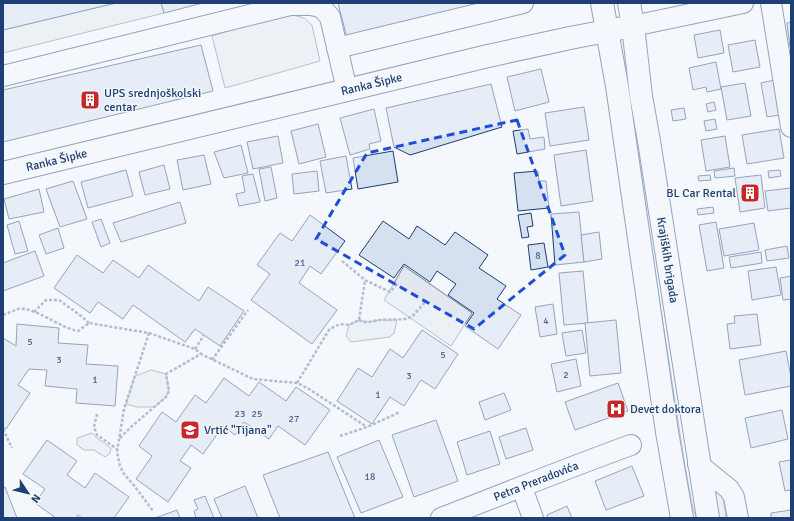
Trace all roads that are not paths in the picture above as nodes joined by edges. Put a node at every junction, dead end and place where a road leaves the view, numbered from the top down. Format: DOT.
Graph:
graph roads {
  1 [pos="602,3"];
  2 [pos="629,3"];
  3 [pos="743,3"];
  4 [pos="771,3"];
  5 [pos="522,4"];
  6 [pos="633,26"];
  7 [pos="607,30"];
  8 [pos="337,48"];
  9 [pos="3,76"];
  10 [pos="347,90"];
  11 [pos="791,127"];
  12 [pos="3,173"];
  13 [pos="631,445"];
  14 [pos="698,464"];
  15 [pos="522,488"];
  16 [pos="441,518"];
  17 [pos="533,518"];
  18 [pos="682,518"];
  19 [pos="708,518"];
  20 [pos="738,518"];
  1 -- 7 [label="main road, Krajiških brigada"];
  2 -- 6 [label="main road, Krajiških brigada"];
  3 -- 6 [label="street, Ranka Šipke"];
  4 -- 11 [label="street"];
  5 -- 8 [label="street"];
  6 -- 7 [label="main road, Ranka Šipke"];
  6 -- 14 [label="main road, Krajiških brigada"];
  7 -- 10 [label="main road, Ranka Šipke"];
  7 -- 18 [label="main road, Krajiških brigada"];
  8 -- 9 [label="street"];
  8 -- 10 [label="street"];
  10 -- 12 [label="main road, Ranka Šipke"];
  13 -- 15 [label="street, Petra Preradovića"];
  14 -- 19 [label="main road, Krajiških brigada"];
  14 -- 20 [label="street"];
  15 -- 16 [label="street, Petra Preradovića"];
  15 -- 17 [label="street"];
}
